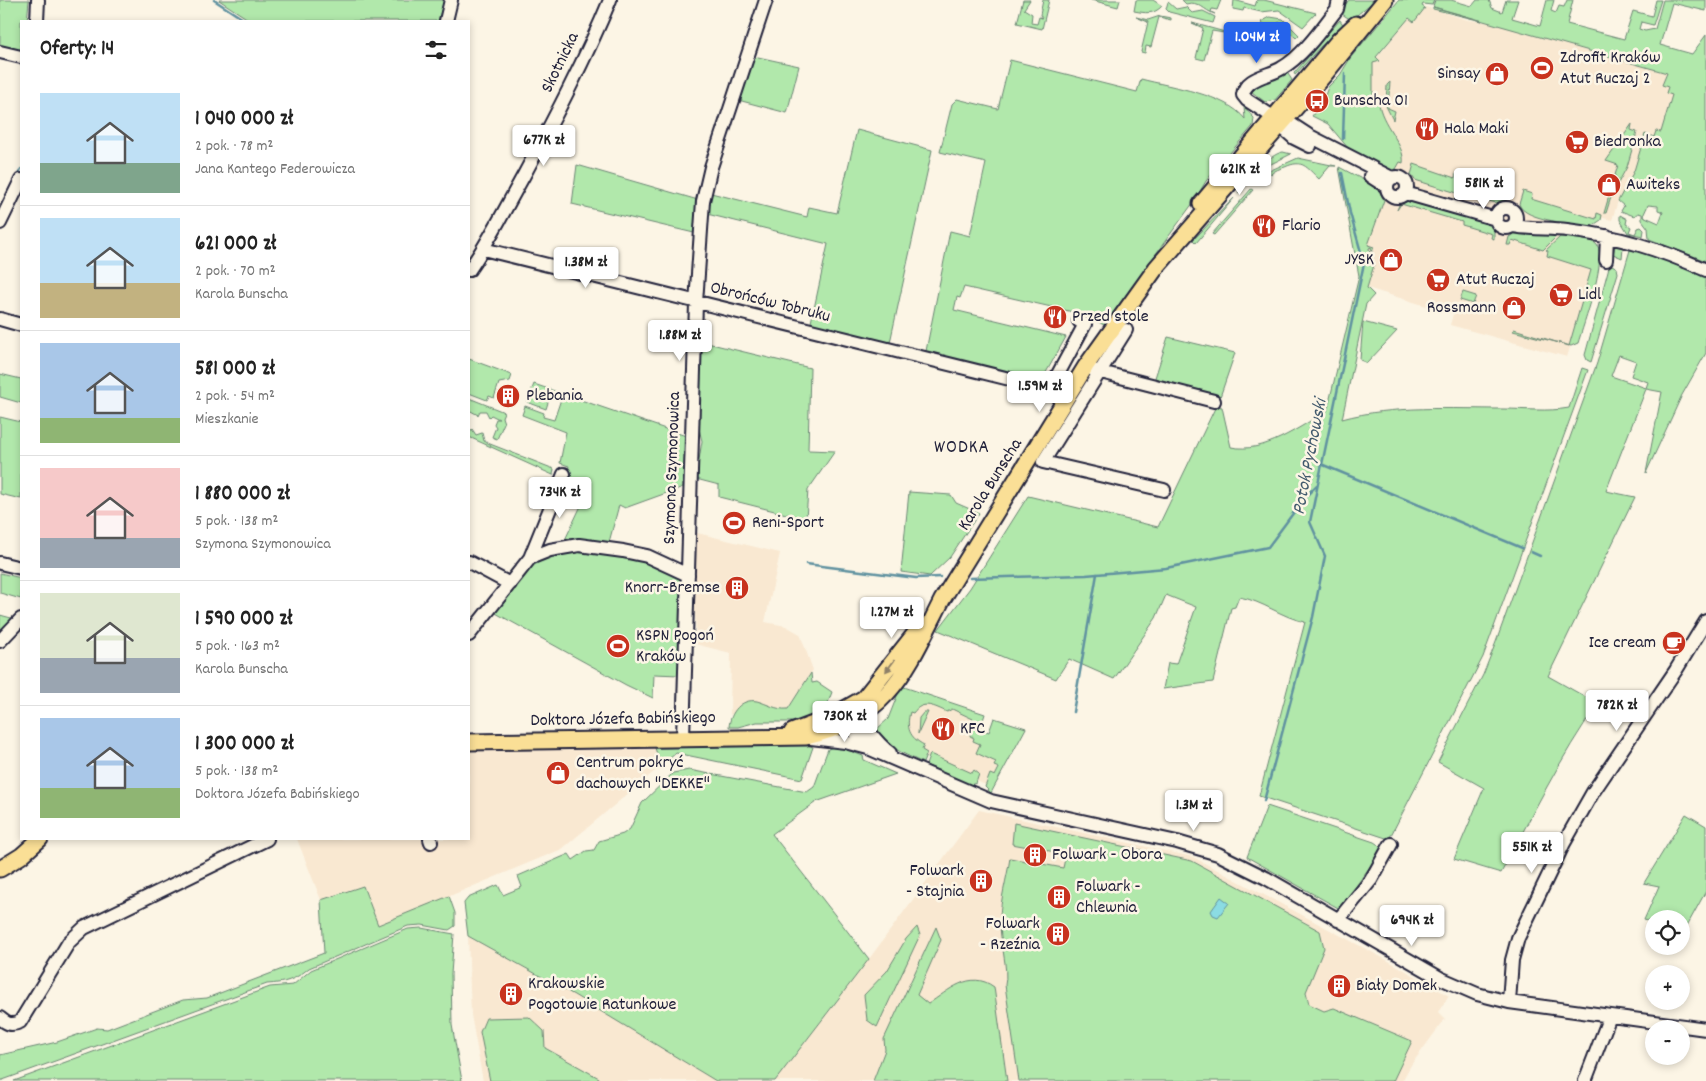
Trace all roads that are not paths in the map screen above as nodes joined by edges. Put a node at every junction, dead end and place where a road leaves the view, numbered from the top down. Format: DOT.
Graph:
graph roads {
  1 [pos="38,0"];
  2 [pos="451,0"];
  3 [pos="610,0"];
  4 [pos="766,0"];
  5 [pos="1339,0"];
  6 [pos="1385,0"];
  7 [pos="37,20"];
  8 [pos="446,20"];
  9 [pos="0,52"];
  10 [pos="20,57"];
  11 [pos="1279,121"];
  12 [pos="20,182"];
  13 [pos="0,223"];
  14 [pos="1606,236"];
  15 [pos="483,249"];
  16 [pos="1606,260"];
  17 [pos="470,268"];
  18 [pos="1706,270"];
  19 [pos="696,303"];
  20 [pos="0,319"];
  21 [pos="1079,321"];
  22 [pos="20,325"];
  23 [pos="1126,330"];
  24 [pos="1093,369"];
  25 [pos="1050,389"];
  26 [pos="1068,397"];
  27 [pos="1214,401"];
  28 [pos="564,474"];
  29 [pos="1164,490"];
  30 [pos="530,558"];
  31 [pos="0,563"];
  32 [pos="470,563"];
  33 [pos="20,568"];
  34 [pos="688,576"];
  35 [pos="510,584"];
  36 [pos="20,620"];
  37 [pos="1706,621"];
  38 [pos="470,634"];
  39 [pos="0,641"];
  40 [pos="853,716"];
  41 [pos="779,736"];
  42 [pos="806,737"];
  43 [pos="683,738"];
  44 [pos="470,742"];
  45 [pos="868,748"];
  46 [pos="898,759"];
  47 [pos="39,840"];
  48 [pos="265,840"];
  49 [pos="1391,844"];
  50 [pos="0,869"];
  51 [pos="1338,920"];
  52 [pos="1508,1002"];
  53 [pos="1610,1016"];
  54 [pos="0,1018"];
  55 [pos="1706,1029"];
  56 [pos="1586,1081"];
  1 -- 7 [label="street"];
  2 -- 8 [label="street"];
  3 -- 15 [label="street, Skotnicka"];
  4 -- 19 [label="street, Szymona Szymonowica"];
  5 -- 11 [label="street"];
  6 -- 11 [label="main road, Karola Bunscha"];
  9 -- 10 [label="street"];
  11 -- 14 [label="street"];
  11 -- 24 [label="main road, Karola Bunscha"];
  12 -- 13 [label="street"];
  14 -- 16 [label="street"];
  14 -- 18 [label="street"];
  15 -- 17 [label="street, Skotnicka"];
  15 -- 19 [label="street, Obrońców Tobruku"];
  19 -- 25 [label="street, Obrońców Tobruku"];
  19 -- 34 [label="street, Szymona Szymonowica"];
  20 -- 22 [label="street"];
  21 -- 25 [label="street"];
  23 -- 24 [label="street"];
  24 -- 26 [label="main road, Karola Bunscha"];
  24 -- 27 [label="street"];
  24 -- 29 [label="street"];
  25 -- 26 [label="street, Obrońców Tobruku"];
  26 -- 40 [label="main road, Karola Bunscha"];
  28 -- 30 [label="street"];
  30 -- 34 [label="street"];
  30 -- 35 [label="street"];
  31 -- 33 [label="street"];
  32 -- 35 [label="street"];
  34 -- 43 [label="street, Szymona Szymonowica"];
  35 -- 38 [label="street"];
  36 -- 39 [label="street"];
  37 -- 52 [label="street"];
  40 -- 41 [label="main road, Doktora Józefa Babińskiego"];
  40 -- 42 [label="main road, Karola Bunscha"];
  40 -- 45 [label="street"];
  40 -- 46 [label="street, Doktora Józefa Babińskiego"];
  41 -- 42 [label="main road, Doktora Józefa Babińskiego"];
  41 -- 43 [label="main road, Doktora Józefa Babińskiego"];
  42 -- 45 [label="street, Doktora Józefa Babińskiego"];
  43 -- 44 [label="main road, Doktora Józefa Babińskiego"];
  45 -- 46 [label="street, Doktora Józefa Babińskiego"];
  46 -- 51 [label="street, Doktora Józefa Babińskiego"];
  47 -- 50 [label="main road"];
  48 -- 54 [label="street"];
  49 -- 51 [label="street"];
  51 -- 52 [label="street, Doktora Józefa Babińskiego"];
  52 -- 53 [label="street, Doktora Józefa Babińskiego"];
  53 -- 55 [label="street, Doktora Józefa Babińskiego"];
  53 -- 56 [label="street"];
}
